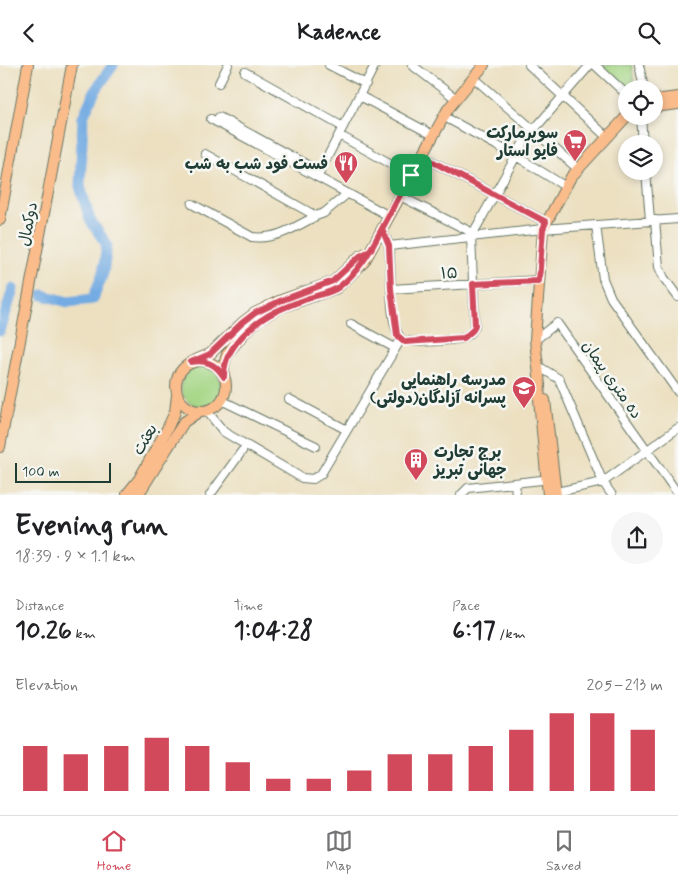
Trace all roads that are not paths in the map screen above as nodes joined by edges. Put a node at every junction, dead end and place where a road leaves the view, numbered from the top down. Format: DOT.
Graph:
graph roads {
  1 [pos="28,65"];
  2 [pos="72,65"];
  3 [pos="228,65"];
  4 [pos="329,65"];
  5 [pos="375,65"];
  6 [pos="412,65"];
  7 [pos="484,65"];
  8 [pos="529,65"];
  9 [pos="590,65"];
  10 [pos="595,65"];
  11 [pos="639,65"];
  12 [pos="245,72"];
  13 [pos="473,77"];
  14 [pos="642,80"];
  15 [pos="219,83"];
  16 [pos="366,84"];
  17 [pos="618,87"];
  18 [pos="563,95"];
  19 [pos="360,96"];
  20 [pos="678,97"];
  21 [pos="455,98"];
  22 [pos="663,99"];
  23 [pos="678,104"];
  24 [pos="663,106"];
  25 [pos="443,116"];
  26 [pos="219,117"];
  27 [pos="211,119"];
  28 [pos="618,125"];
  29 [pos="343,127"];
  30 [pos="533,130"];
  31 [pos="339,135"];
  32 [pos="433,135"];
  33 [pos="607,137"];
  34 [pos="204,154"];
  35 [pos="422,156"];
  36 [pos="516,156"];
  37 [pos="578,169"];
  38 [pos="319,174"];
  39 [pos="411,175"];
  40 [pos="647,180"];
  41 [pos="566,187"];
  42 [pos="347,194"];
  43 [pos="495,195"];
  44 [pos="400,196"];
  45 [pos="192,204"];
  46 [pos="316,216"];
  47 [pos="389,216"];
  48 [pos="678,219"];
  49 [pos="652,220"];
  50 [pos="0,221"];
  51 [pos="544,225"];
  52 [pos="596,225"];
  53 [pos="382,229"];
  54 [pos="472,235"];
  55 [pos="389,246"];
  56 [pos="370,251"];
  57 [pos="539,281"];
  58 [pos="473,284"];
  59 [pos="391,289"];
  60 [pos="678,297"];
  61 [pos="351,324"];
  62 [pos="401,339"];
  63 [pos="536,340"];
  64 [pos="395,348"];
  65 [pos="191,362"];
  66 [pos="538,366"];
  67 [pos="224,377"];
  68 [pos="678,392"];
  69 [pos="177,395"];
  70 [pos="289,399"];
  71 [pos="221,400"];
  72 [pos="203,411"];
  73 [pos="678,428"];
  74 [pos="347,430"];
  75 [pos="316,446"];
  76 [pos="0,447"];
  77 [pos="647,450"];
  78 [pos="242,451"];
  79 [pos="550,479"];
  80 [pos="604,481"];
  81 [pos="515,483"];
  82 [pos="469,492"];
  83 [pos="552,494"];
  84 [pos="131,495"];
  85 [pos="210,495"];
  86 [pos="461,495"];
  87 [pos="516,495"];
  88 [pos="612,495"];
  89 [pos="678,495"];
  1 -- 50 [label="main road, دوکمال"];
  2 -- 76 [label="main road, دوکمال"];
  3 -- 15 [label="street"];
  4 -- 16 [label="street"];
  5 -- 16 [label="street"];
  6 -- 21 [label="street"];
  7 -- 13 [label="main road"];
  8 -- 18 [label="street"];
  9 -- 18 [label="street"];
  10 -- 17 [label="street"];
  11 -- 14 [label="street"];
  12 -- 29 [label="street"];
  13 -- 21 [label="main road"];
  13 -- 30 [label="street"];
  16 -- 19 [label="street"];
  18 -- 30 [label="street"];
  18 -- 33 [label="street"];
  19 -- 29 [label="street"];
  19 -- 32 [label="street"];
  20 -- 22 [label="main road"];
  21 -- 25 [label="main road"];
  23 -- 24 [label="main road"];
  25 -- 32 [label="main road"];
  25 -- 36 [label="street"];
  26 -- 38 [label="street"];
  27 -- 38 [label="street"];
  28 -- 33 [label="main road"];
  29 -- 31 [label="street"];
  30 -- 36 [label="street"];
  30 -- 37 [label="street"];
  31 -- 38 [label="street"];
  31 -- 39 [label="street"];
  32 -- 35 [label="main road"];
  33 -- 37 [label="main road"];
  34 -- 46 [label="street"];
  35 -- 39 [label="main road"];
  35 -- 43 [label="street"];
  36 -- 41 [label="street"];
  36 -- 43 [label="street"];
  37 -- 41 [label="main road"];
  38 -- 42 [label="street"];
  39 -- 44 [label="main road"];
  40 -- 49 [label="street"];
  41 -- 51 [label="main road"];
  42 -- 46 [label="street"];
  42 -- 47 [label="street"];
  43 -- 51 [label="street"];
  43 -- 54 [label="street"];
  44 -- 47 [label="main road"];
  44 -- 54 [label="street"];
  45 -- 46 [label="street"];
  47 -- 53 [label="main road"];
  48 -- 49 [label="street"];
  49 -- 52 [label="street"];
  49 -- 60 [label="street"];
  51 -- 52 [label="street"];
  51 -- 54 [label="street"];
  51 -- 57 [label="main road"];
  52 -- 68 [label="street"];
  53 -- 55 [label="street"];
  53 -- 56 [label="main road"];
  54 -- 55 [label="street"];
  54 -- 58 [label="street"];
  55 -- 59 [label="street"];
  56 -- 65 [label="main road"];
  56 -- 67 [label="main road"];
  57 -- 58 [label="street, ۱۵"];
  57 -- 63 [label="main road"];
  58 -- 59 [label="street, ۱۵"];
  58 -- 62 [label="street"];
  59 -- 62 [label="street"];
  61 -- 64 [label="street"];
  62 -- 64 [label="street"];
  63 -- 66 [label="main road"];
  63 -- 77 [label="street, ده متری پیمان"];
  64 -- 74 [label="street"];
  65 -- 67 [label="main road"];
  65 -- 69 [label="main road"];
  66 -- 79 [label="main road"];
  66 -- 80 [label="street"];
  67 -- 71 [label="main road"];
  69 -- 72 [label="main road"];
  69 -- 84 [label="main road, بعثت"];
  70 -- 74 [label="street"];
  71 -- 72 [label="main road"];
  71 -- 75 [label="street"];
  72 -- 74 [label="street"];
  72 -- 84 [label="main road, بعثت"];
  73 -- 77 [label="street"];
  77 -- 80 [label="street"];
  77 -- 89 [label="street, ده متری پیمان"];
  78 -- 85 [label="street"];
  79 -- 81 [label="street"];
  79 -- 83 [label="main road"];
  80 -- 83 [label="street"];
  80 -- 88 [label="street"];
  81 -- 82 [label="street"];
  81 -- 87 [label="street"];
  82 -- 86 [label="street"];
}
